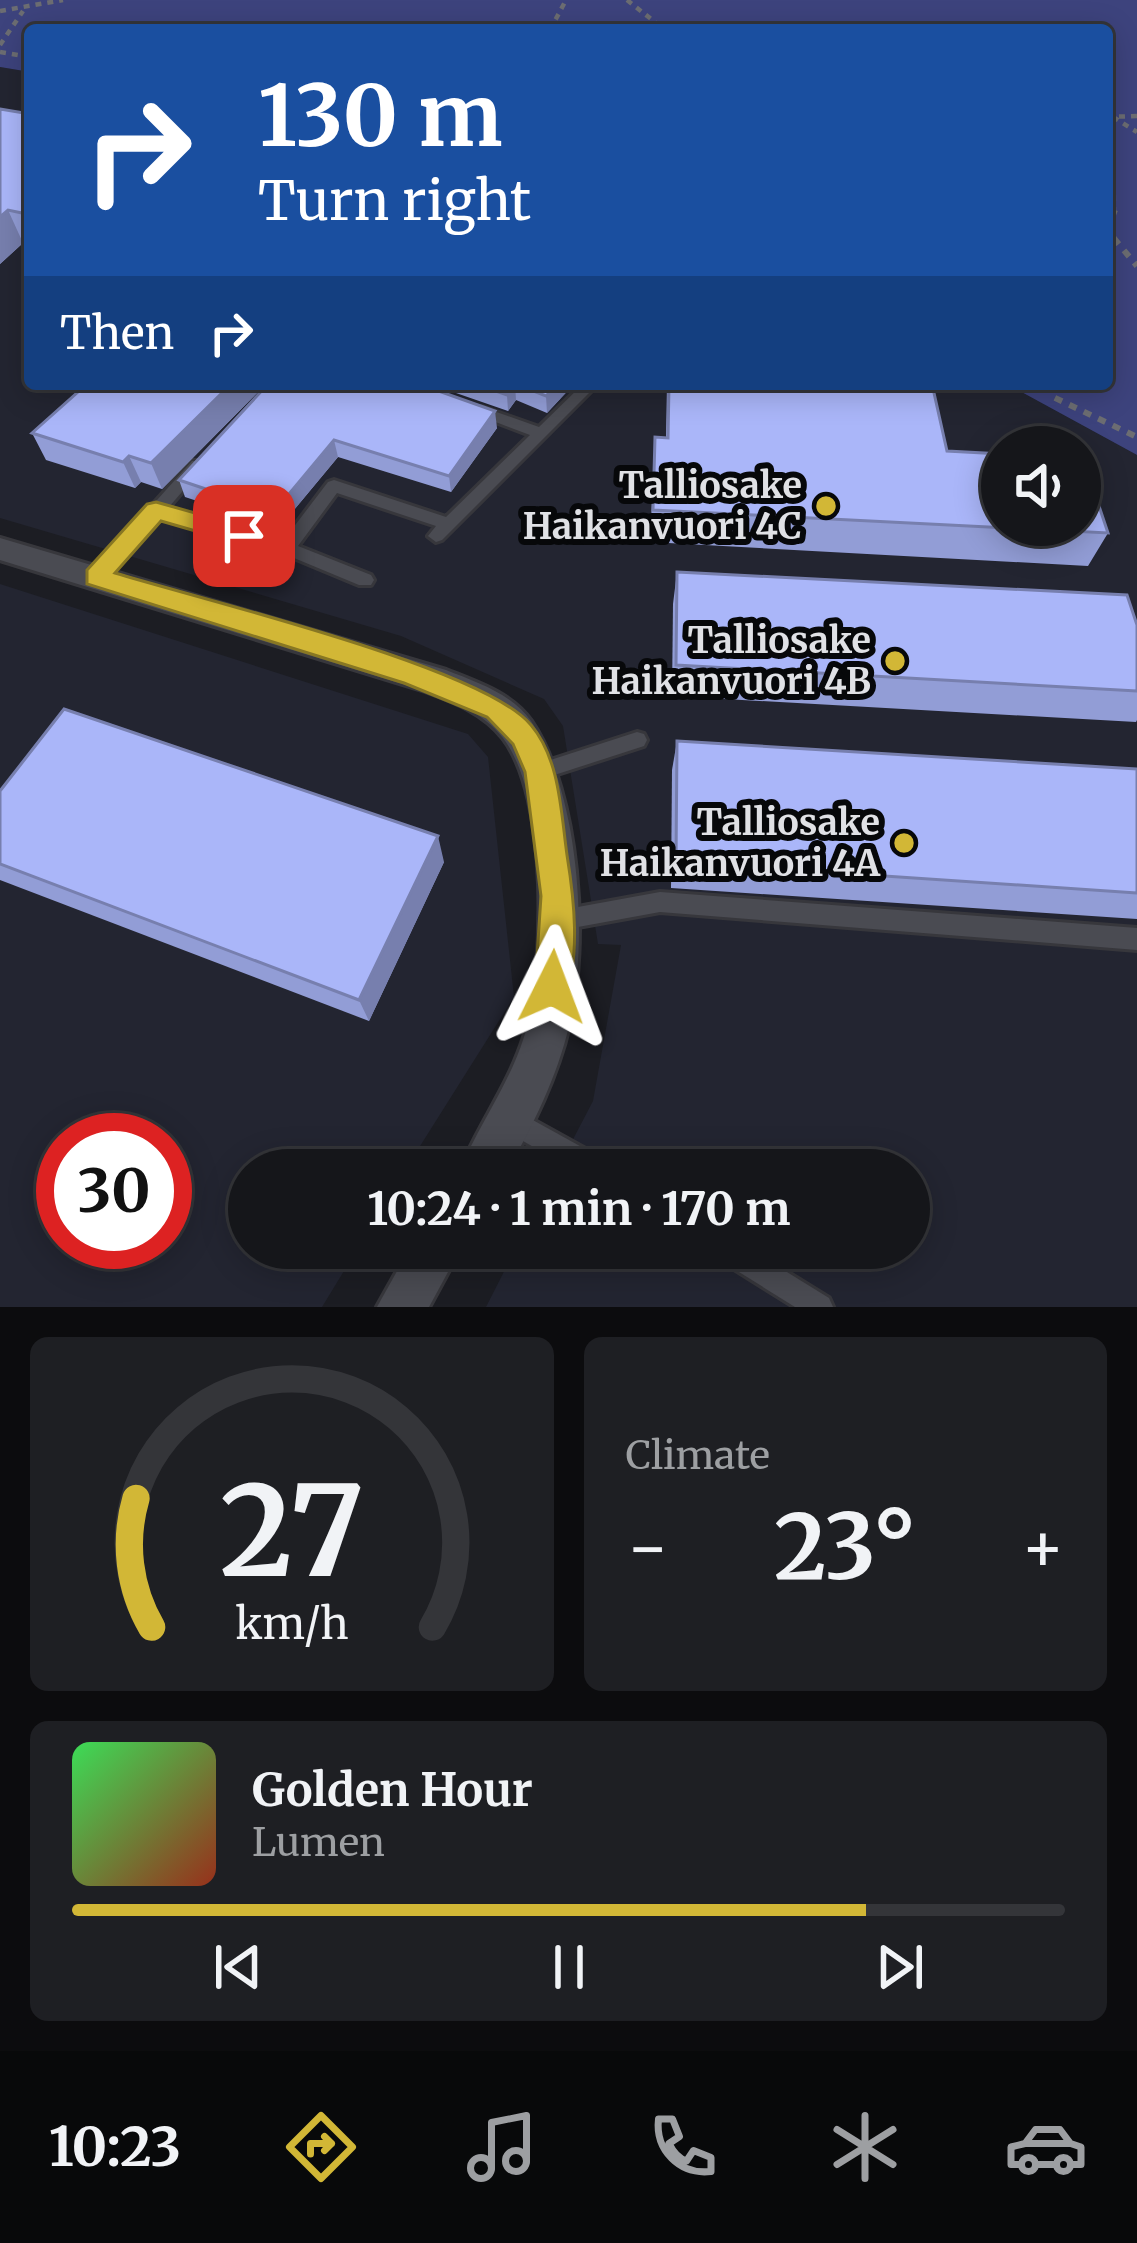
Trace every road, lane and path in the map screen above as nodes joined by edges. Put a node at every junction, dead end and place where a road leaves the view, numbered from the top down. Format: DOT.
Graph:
graph roads {
  1 [pos="64,0"];
  2 [pos="628,0"];
  3 [pos="24,9"];
  4 [pos="0,10"];
  5 [pos="658,24"];
  6 [pos="0,49"];
  7 [pos="1113,237"];
  8 [pos="1137,266"];
  9 [pos="585,390"];
  10 [pos="1050,390"];
  11 [pos="460,404"];
  12 [pos="541,433"];
  13 [pos="1137,437"];
  14 [pos="209,452"];
  15 [pos="156,511"];
  16 [pos="287,548"];
  17 [pos="0,549"];
  18 [pos="96,577"];
  19 [pos="365,580"];
  20 [pos="637,740"];
  21 [pos="539,772"];
  22 [pos="556,921"];
  23 [pos="1137,939"];
  24 [pos="511,1120"];
  25 [pos="495,1149"];
  26 [pos="561,1149"];
  27 [pos="424,1269"];
  28 [pos="758,1269"];
  29 [pos="401,1307"];
  30 [pos="820,1307"];
  1 -- 3 [label="path"];
  2 -- 5 [label="path"];
  3 -- 4 [label="path"];
  3 -- 6 [label="path"];
  7 -- 8 [label="path"];
  9 -- 12 [label="lane"];
  10 -- 13 [label="path"];
  11 -- 12 [label="lane"];
  12 -- 16 [label="lane"];
  14 -- 15 [label="lane"];
  15 -- 16 [label="lane"];
  15 -- 18 [label="lane"];
  16 -- 19 [label="lane"];
  17 -- 18 [label="street"];
  18 -- 21 [label="street"];
  20 -- 21 [label="lane"];
  21 -- 22 [label="street"];
  22 -- 23 [label="lane"];
  22 -- 24 [label="street"];
  24 -- 25 [label="street"];
  24 -- 26 [label="lane"];
  27 -- 29 [label="street"];
  28 -- 30 [label="lane"];
}
